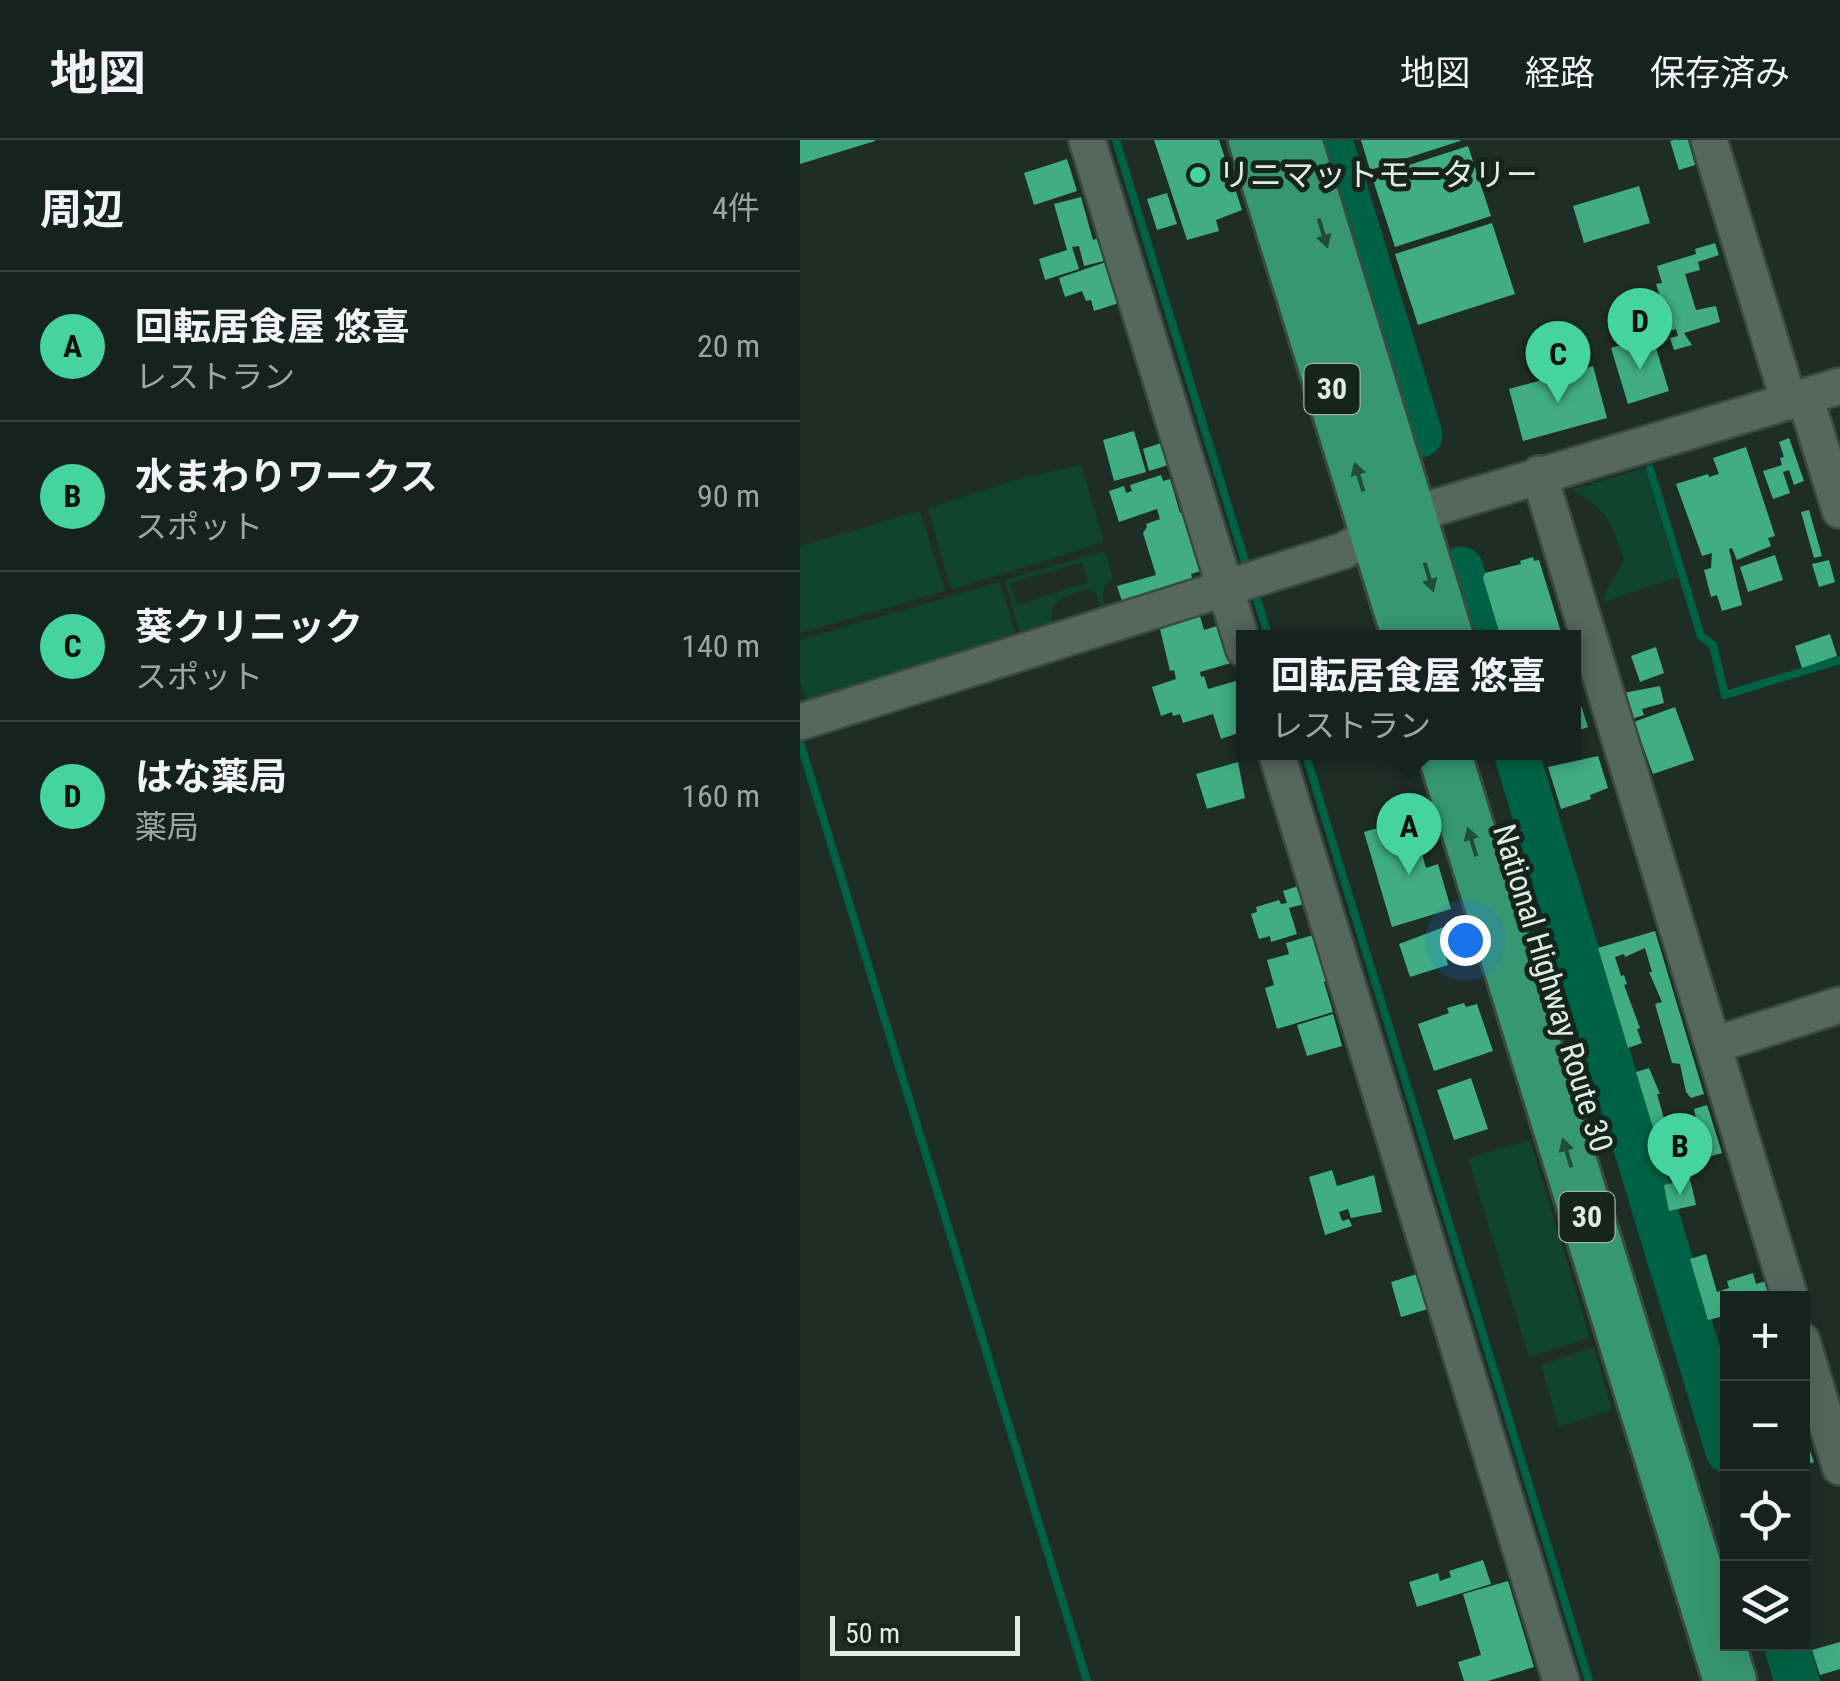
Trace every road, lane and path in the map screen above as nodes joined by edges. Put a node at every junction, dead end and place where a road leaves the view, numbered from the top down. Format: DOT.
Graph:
graph roads {
  1 [pos="1087,140"];
  2 [pos="1255,140"];
  3 [pos="1295,140"];
  4 [pos="1710,140"];
  5 [pos="1840,386"];
  6 [pos="1797,400"];
  7 [pos="1539,474"];
  8 [pos="1840,510"];
  9 [pos="1393,524"];
  10 [pos="1242,582"];
  11 [pos="1243,630"];
  12 [pos="1407,630"];
  13 [pos="1443,630"];
  14 [pos="800,722"];
  15 [pos="1278,760"];
  16 [pos="1446,760"];
  17 [pos="1484,760"];
  18 [pos="1840,1005"];
  19 [pos="1714,1045"];
  20 [pos="1788,1291"];
  21 [pos="1810,1368"];
  22 [pos="1840,1467"];
  23 [pos="1726,1561"];
  24 [pos="1752,1651"];
  25 [pos="1561,1681"];
  26 [pos="1730,1681"];
  27 [pos="1762,1681"];
  1 -- 10 [label="street"];
  9 -- 2 [label="highway, 30, one-way"];
  3 -- 9 [label="highway, 30, one-way"];
  4 -- 6 [label="street"];
  5 -- 6 [label="street"];
  6 -- 7 [label="street"];
  6 -- 8 [label="street"];
  7 -- 9 [label="street"];
  7 -- 19 [label="street"];
  9 -- 10 [label="street"];
  9 -- 12 [label="highway, 30"];
  9 -- 13 [label="highway, 30, one-way"];
  10 -- 11 [label="street"];
  10 -- 14 [label="street"];
  15 -- 25 [label="street"];
  26 -- 16 [label="highway, National Highway Route 30 / 30, one-way"];
  17 -- 23 [label="highway, National Highway Route 30 / 30"];
  18 -- 19 [label="street"];
  19 -- 20 [label="street"];
  21 -- 22 [label="street"];
  24 -- 27 [label="highway"];
}
